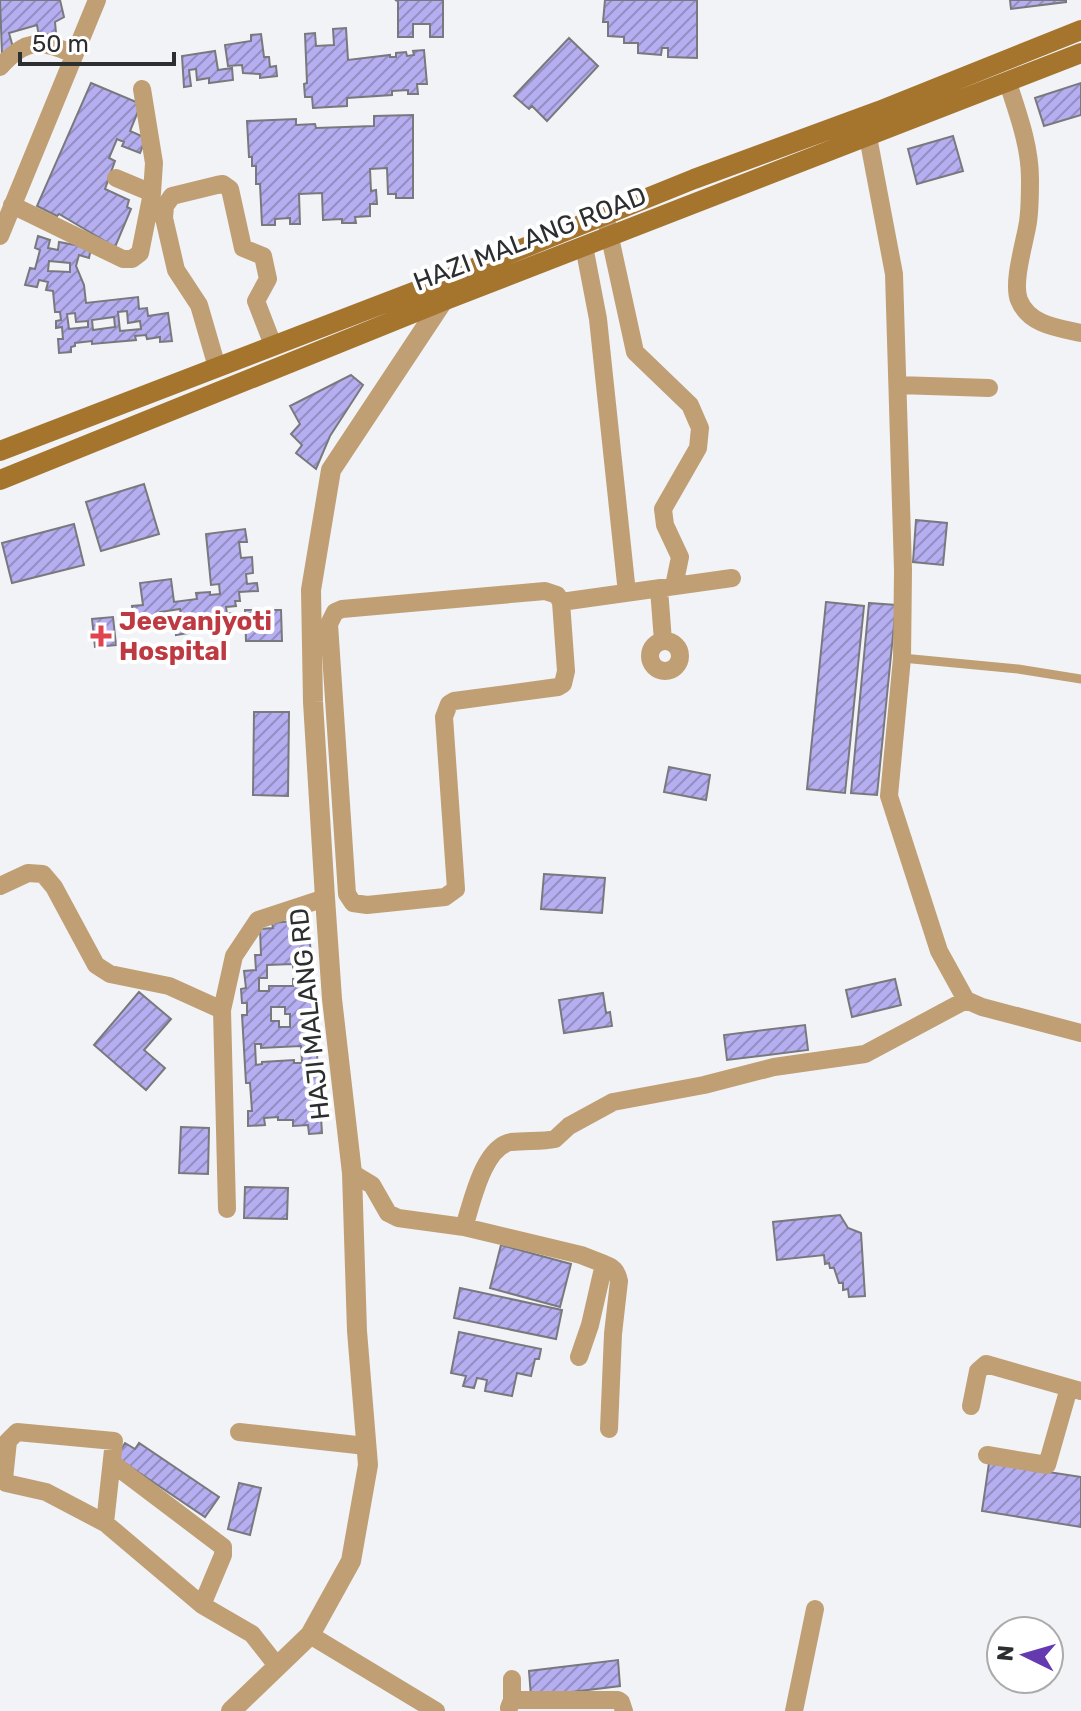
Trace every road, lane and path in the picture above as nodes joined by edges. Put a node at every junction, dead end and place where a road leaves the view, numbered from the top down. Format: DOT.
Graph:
graph roads {
  1 [pos="97,0"];
  2 [pos="1081,30"];
  3 [pos="1081,53"];
  4 [pos="73,54"];
  5 [pos="0,67"];
  6 [pos="1008,83"];
  7 [pos="142,89"];
  8 [pos="866,126"];
  9 [pos="116,178"];
  10 [pos="152,193"];
  11 [pos="12,205"];
  12 [pos="605,215"];
  13 [pos="610,235"];
  14 [pos="0,236"];
  15 [pos="584,246"];
  16 [pos="442,291"];
  17 [pos="410,303"];
  18 [pos="1081,333"];
  19 [pos="273,345"];
  20 [pos="217,367"];
  21 [pos="898,385"];
  22 [pos="989,388"];
  23 [pos="44,434"];
  24 [pos="0,451"];
  25 [pos="52,459"];
  26 [pos="0,480"];
  27 [pos="732,578"];
  28 [pos="666,588"];
  29 [pos="627,593"];
  30 [pos="561,602"];
  31 [pos="663,641"];
  32 [pos="902,658"];
  33 [pos="1081,679"];
  34 [pos="0,886"];
  35 [pos="325,898"];
  36 [pos="966,1000"];
  37 [pos="222,1010"];
  38 [pos="1081,1033"];
  39 [pos="352,1173"];
  40 [pos="227,1209"];
  41 [pos="464,1227"];
  42 [pos="604,1264"];
  43 [pos="579,1357"];
  44 [pos="1075,1389"];
  45 [pos="971,1406"];
  46 [pos="609,1429"];
  47 [pos="239,1432"];
  48 [pos="366,1446"];
  49 [pos="987,1455"];
  50 [pos="112,1463"];
  51 [pos="105,1523"];
  52 [pos="202,1605"];
  53 [pos="815,1609"];
  54 [pos="310,1635"];
  55 [pos="278,1667"];
  56 [pos="512,1679"];
  57 [pos="510,1705"];
  58 [pos="231,1711"];
  59 [pos="436,1711"];
  60 [pos="624,1711"];
  61 [pos="794,1711"];
  1 -- 4 [label="street"];
  2 -- 8 [label="main road, HAZI MALANG ROAD"];
  3 -- 6 [label="main road, HAZI MALANG ROAD"];
  4 -- 5 [label="street"];
  4 -- 11 [label="street"];
  6 -- 8 [label="main road, HAZI MALANG ROAD"];
  6 -- 18 [label="street"];
  7 -- 10 [label="street"];
  8 -- 12 [label="main road, HAZI MALANG ROAD"];
  8 -- 13 [label="main road, HAZI MALANG ROAD"];
  8 -- 21 [label="street"];
  9 -- 10 [label="street"];
  10 -- 11 [label="street"];
  11 -- 14 [label="street"];
  12 -- 13 [label="street"];
  12 -- 16 [label="main road, HAZI MALANG ROAD"];
  13 -- 15 [label="main road, HAZI MALANG ROAD"];
  13 -- 28 [label="street"];
  15 -- 16 [label="main road, HAZI MALANG ROAD"];
  15 -- 29 [label="street"];
  16 -- 17 [label="main road, HAZI MALANG ROAD"];
  16 -- 35 [label="street, HAJI MALANG RD"];
  17 -- 19 [label="main road, HAZI MALANG ROAD"];
  17 -- 25 [label="main road, HAZI MALANG ROAD"];
  19 -- 20 [label="main road, HAZI MALANG ROAD"];
  19 -- 20 [label="street"];
  20 -- 23 [label="main road, HAZI MALANG ROAD"];
  21 -- 22 [label="street"];
  21 -- 32 [label="street"];
  23 -- 24 [label="main road, HAZI MALANG ROAD"];
  23 -- 25 [label="main road"];
  25 -- 26 [label="main road, HAZI MALANG ROAD"];
  27 -- 28 [label="street"];
  28 -- 29 [label="street"];
  28 -- 31 [label="street"];
  29 -- 30 [label="street"];
  30 -- 30 [label="street"];
  32 -- 33 [label="lane"];
  32 -- 36 [label="street"];
  34 -- 37 [label="street"];
  35 -- 37 [label="street"];
  35 -- 39 [label="street, HAJI MALANG RD"];
  36 -- 38 [label="street"];
  36 -- 41 [label="street"];
  37 -- 40 [label="street"];
  39 -- 41 [label="street"];
  39 -- 48 [label="street, HAJI MALANG RD"];
  41 -- 42 [label="street"];
  42 -- 43 [label="street"];
  42 -- 46 [label="street"];
  44 -- 45 [label="street"];
  44 -- 49 [label="street"];
  47 -- 48 [label="street"];
  48 -- 54 [label="street, HAJI MALANG RD"];
  50 -- 51 [label="street"];
  50 -- 51 [label="street"];
  50 -- 52 [label="street"];
  51 -- 52 [label="street"];
  52 -- 55 [label="street"];
  53 -- 61 [label="street"];
  54 -- 55 [label="street, HAJI MALANG RD"];
  54 -- 59 [label="street"];
  55 -- 58 [label="street, HAJI MALANG RD"];
  56 -- 57 [label="street"];
  57 -- 60 [label="street"];
}
